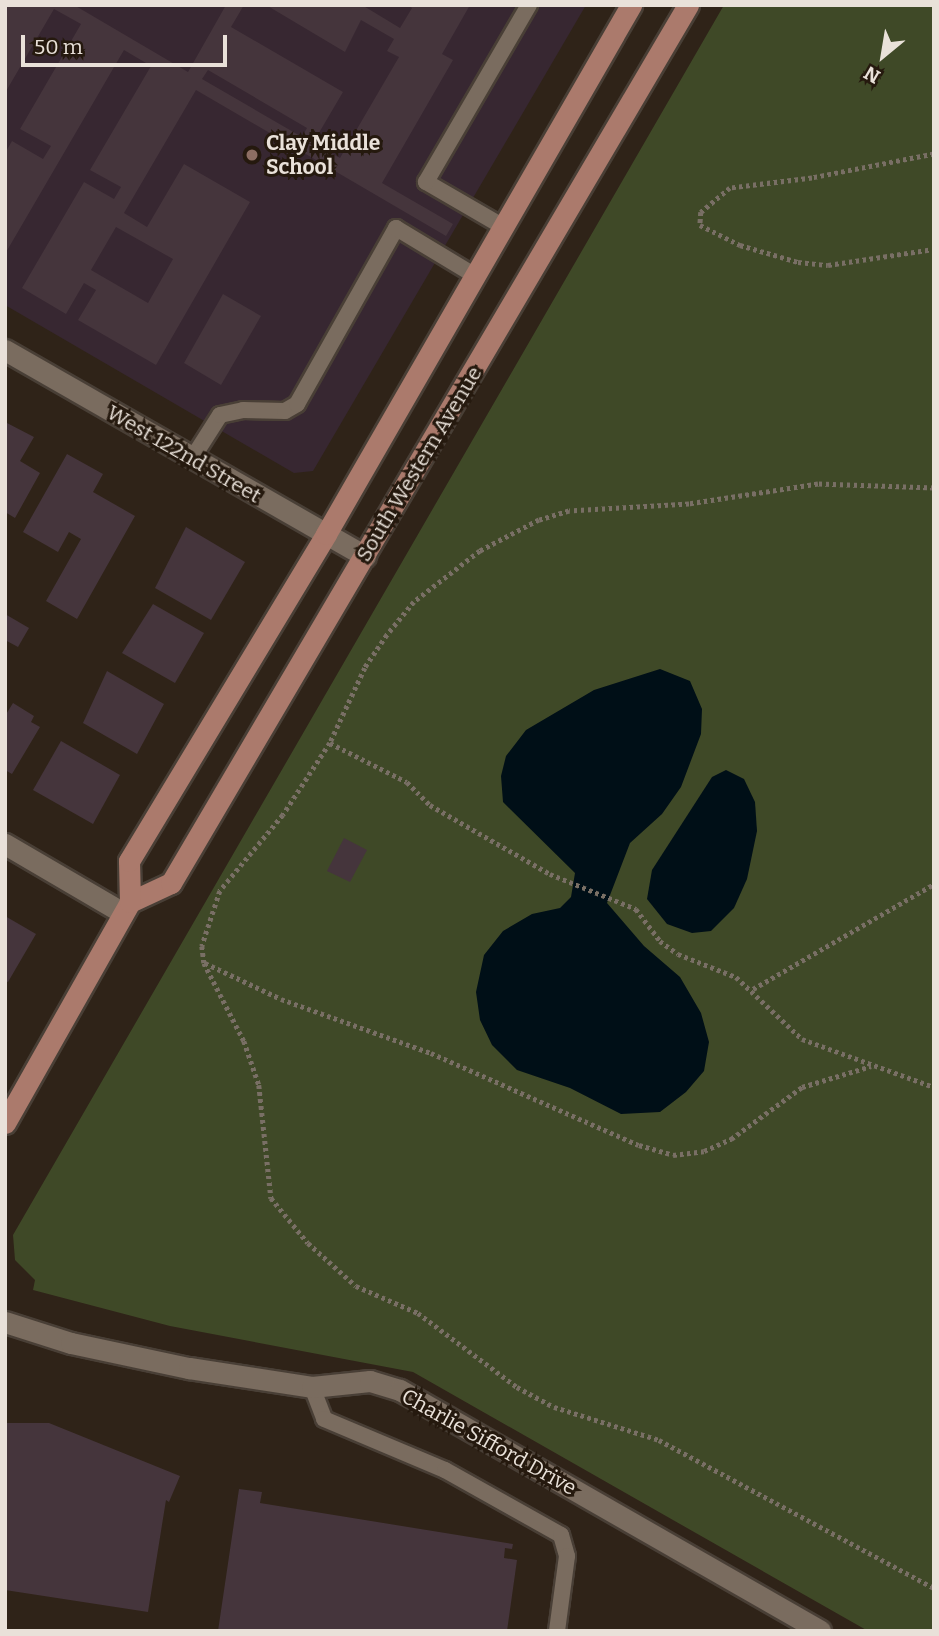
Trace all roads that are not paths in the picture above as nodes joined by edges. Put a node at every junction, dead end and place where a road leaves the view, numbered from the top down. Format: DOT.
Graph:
graph roads {
  1 [pos="529,5"];
  2 [pos="631,5"];
  3 [pos="688,5"];
  4 [pos="502,226"];
  5 [pos="474,275"];
  6 [pos="5,350"];
  7 [pos="192,459"];
  8 [pos="326,534"];
  9 [pos="365,556"];
  10 [pos="5,844"];
  11 [pos="127,907"];
  12 [pos="5,1124"];
  13 [pos="5,1322"];
  14 [pos="312,1387"];
  15 [pos="557,1631"];
  16 [pos="820,1631"];
  1 -- 4 [label="lane"];
  2 -- 4 [label="main road, South Western Avenue"];
  3 -- 9 [label="main road, South Western Avenue"];
  4 -- 5 [label="main road, South Western Avenue"];
  5 -- 7 [label="lane"];
  5 -- 8 [label="main road, South Western Avenue"];
  6 -- 7 [label="street, West 122nd Street"];
  7 -- 8 [label="street, West 122nd Street"];
  8 -- 9 [label="street, West 122nd Street"];
  8 -- 11 [label="main road, South Western Avenue"];
  9 -- 11 [label="main road, South Western Avenue"];
  10 -- 11 [label="street"];
  11 -- 12 [label="main road, South Western Avenue"];
  13 -- 14 [label="street, Charlie Sifford Drive"];
  14 -- 15 [label="lane"];
  14 -- 16 [label="street, Charlie Sifford Drive"];
}
